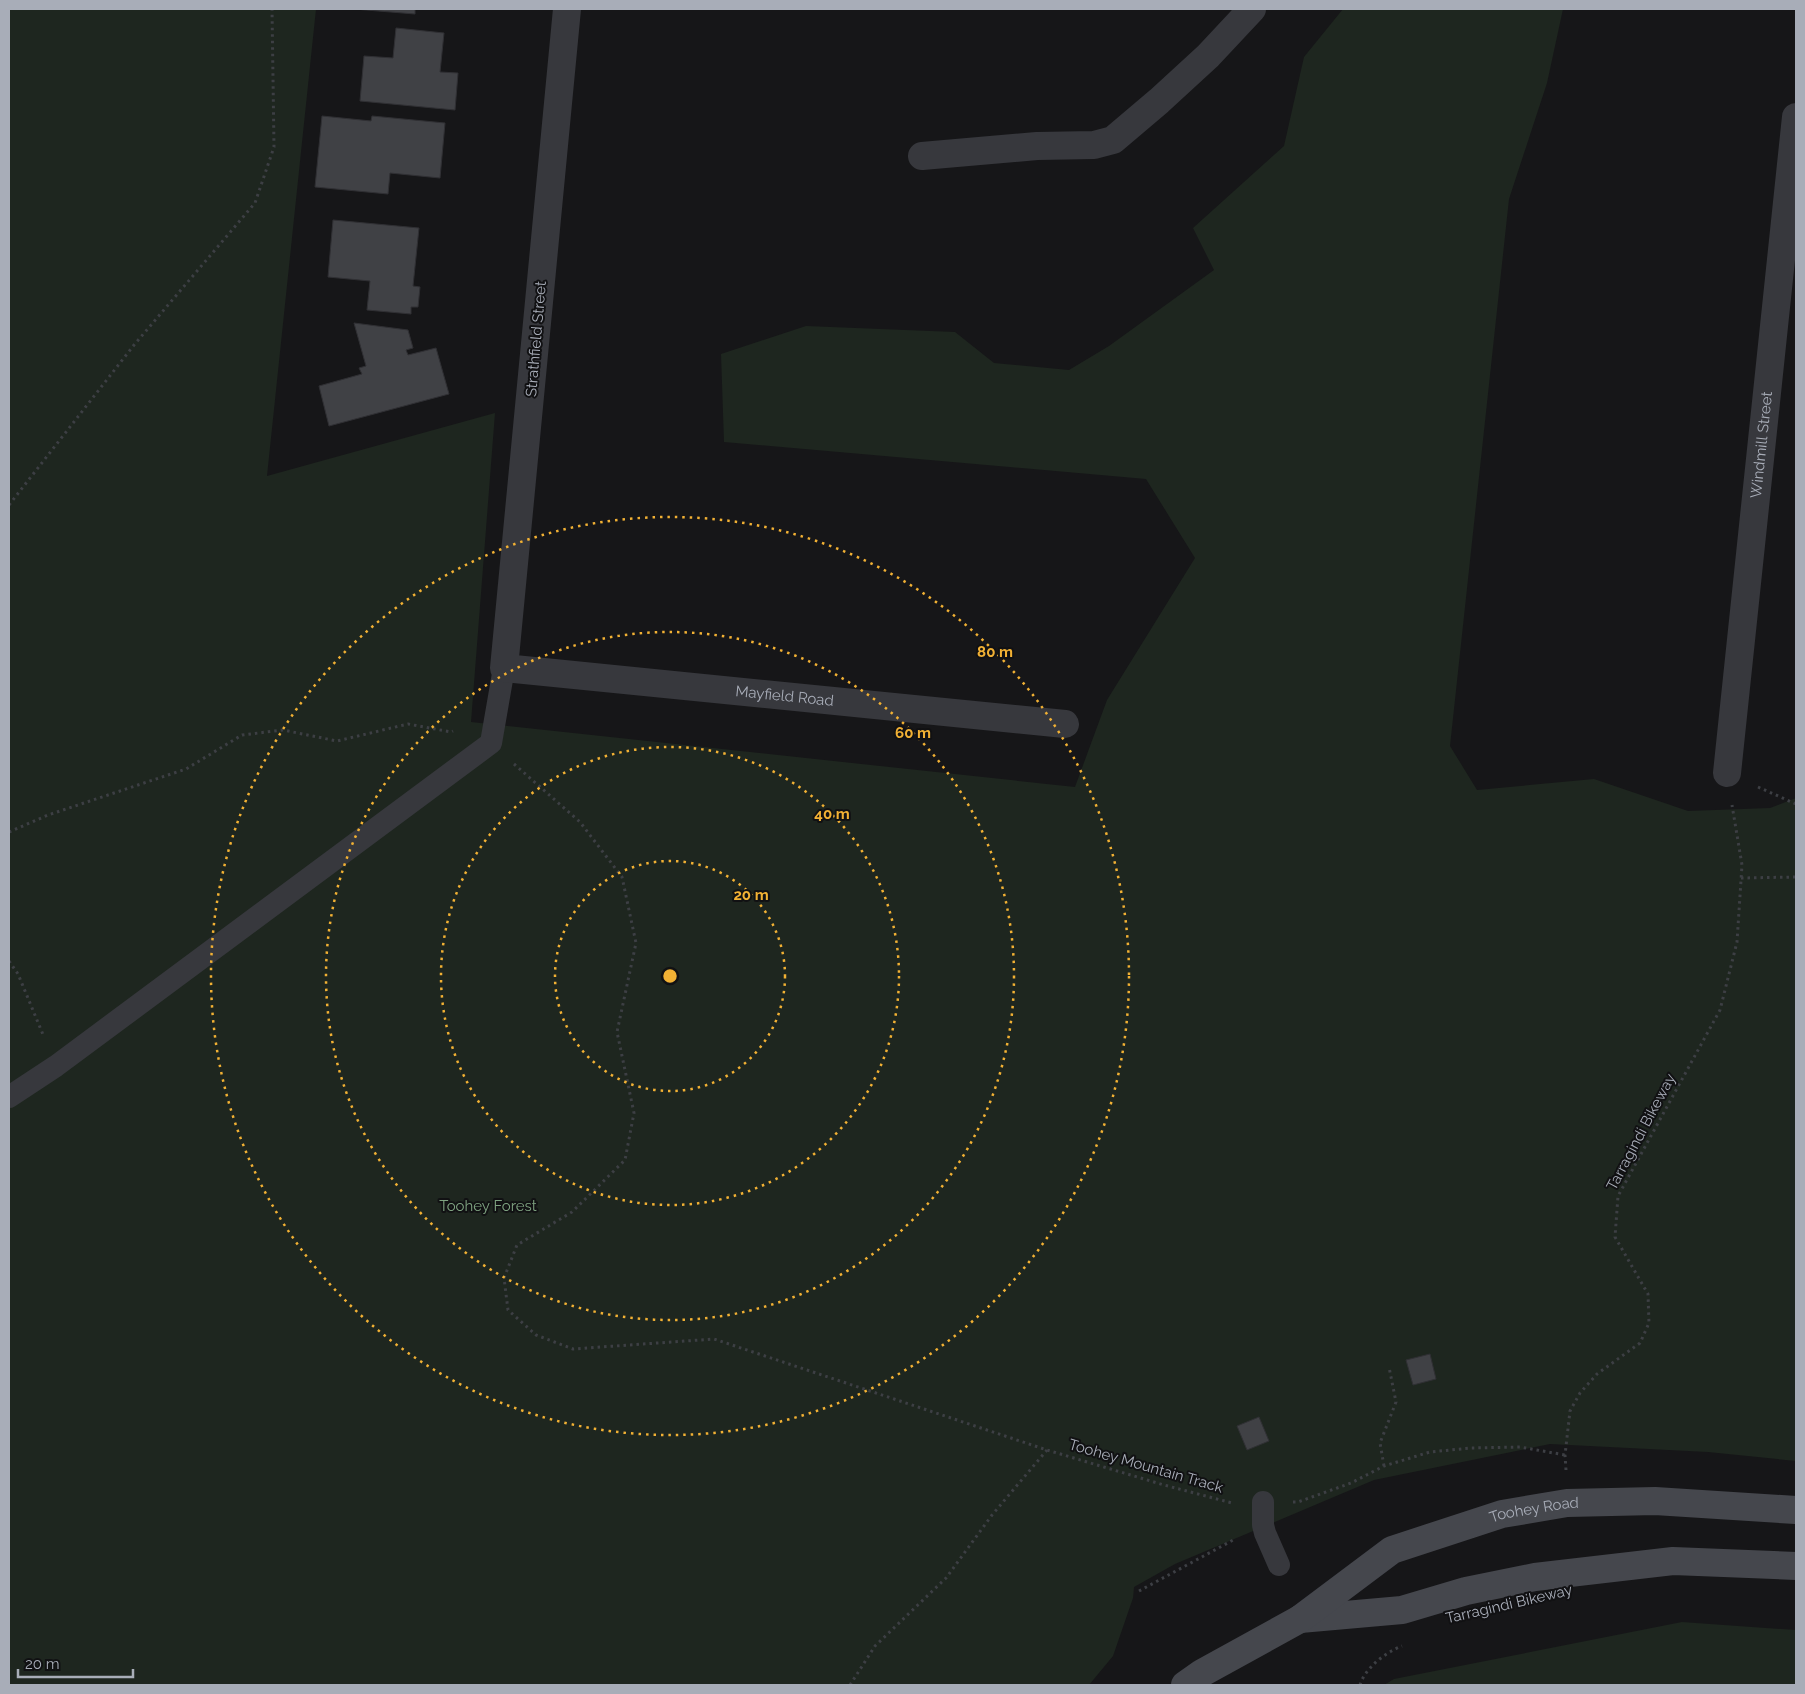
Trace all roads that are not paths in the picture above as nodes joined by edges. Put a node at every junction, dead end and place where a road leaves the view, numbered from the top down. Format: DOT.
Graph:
graph roads {
  1 [pos="567,9"];
  2 [pos="1252,9"];
  3 [pos="1796,117"];
  4 [pos="922,156"];
  5 [pos="504,668"];
  6 [pos="1065,724"];
  7 [pos="1727,773"];
  8 [pos="9,1097"];
  9 [pos="1263,1502"];
  10 [pos="1796,1510"];
  11 [pos="1279,1566"];
  12 [pos="1796,1566"];
  13 [pos="1300,1620"];
  14 [pos="1185,1685"];
  1 -- 5 [label="street, Strathfield Street"];
  2 -- 4 [label="street"];
  3 -- 7 [label="street, Windmill Street"];
  5 -- 6 [label="street, Mayfield Road"];
  5 -- 8 [label="lane"];
  9 -- 11 [label="lane"];
  10 -- 13 [label="main road, Toohey Road"];
  12 -- 13 [label="main road, Toohey Road"];
  13 -- 14 [label="main road, Toohey Road"];
}
